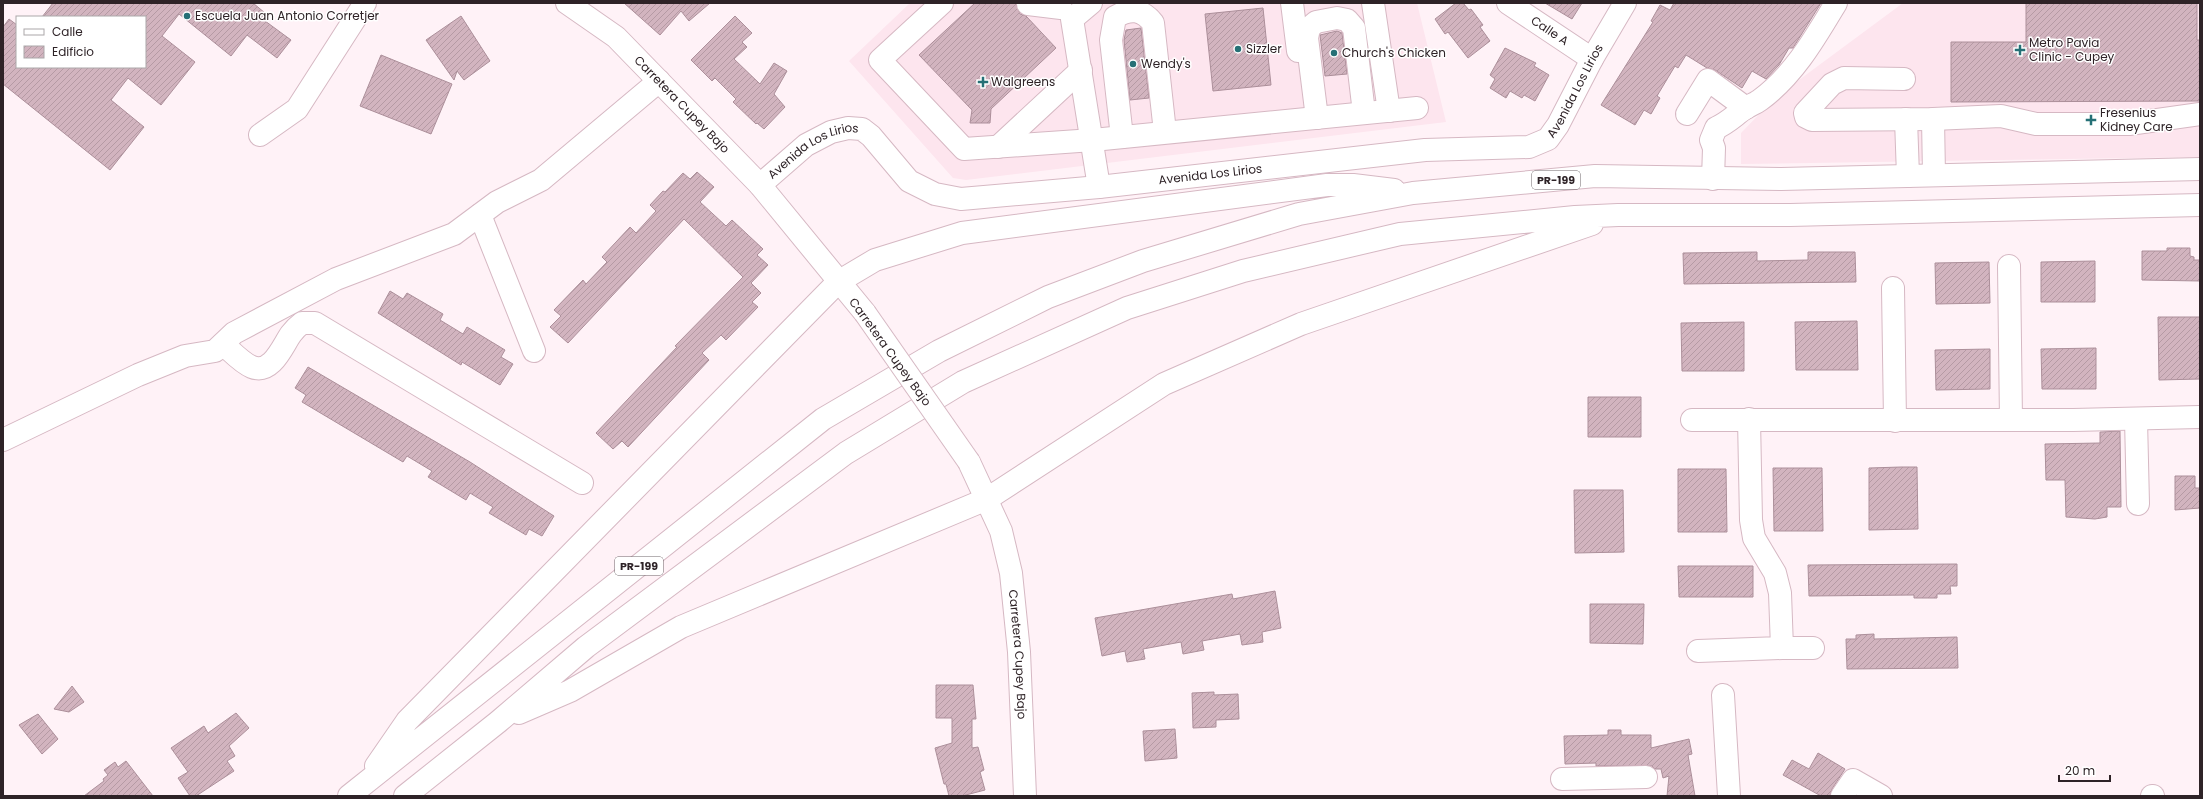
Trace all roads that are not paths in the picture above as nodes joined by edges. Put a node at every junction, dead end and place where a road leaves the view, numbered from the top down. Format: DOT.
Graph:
graph roads {
  1 [pos="365,3"];
  2 [pos="567,3"];
  3 [pos="942,3"];
  4 [pos="1091,3"];
  5 [pos="1292,3"];
  6 [pos="1373,3"];
  7 [pos="1508,3"];
  8 [pos="1625,3"];
  9 [pos="1836,3"];
  10 [pos="1028,4"];
  11 [pos="1063,10"];
  12 [pos="1592,59"];
  13 [pos="1081,70"];
  14 [pos="1904,79"];
  15 [pos="659,81"];
  16 [pos="1417,108"];
  17 [pos="1746,108"];
  18 [pos="1389,111"];
  19 [pos="1364,113"];
  20 [pos="1687,114"];
  21 [pos="2200,114"];
  22 [pos="1312,118"];
  23 [pos="1906,119"];
  24 [pos="1933,119"];
  25 [pos="1165,132"];
  26 [pos="260,135"];
  27 [pos="1122,137"];
  28 [pos="1093,140"];
  29 [pos="998,147"];
  30 [pos="2200,169"];
  31 [pos="1934,175"];
  32 [pos="1908,176"];
  33 [pos="1713,179"];
  34 [pos="760,185"];
  35 [pos="1100,186"];
  36 [pos="1413,193"];
  37 [pos="2200,205"];
  38 [pos="480,215"];
  39 [pos="1618,215"];
  40 [pos="2009,266"];
  41 [pos="838,282"];
  42 [pos="1893,288"];
  43 [pos="223,344"];
  44 [pos="534,351"];
  45 [pos="2200,417"];
  46 [pos="1750,419"];
  47 [pos="2136,419"];
  48 [pos="1692,420"];
  49 [pos="2011,420"];
  50 [pos="1896,421"];
  51 [pos="3,440"];
  52 [pos="582,483"];
  53 [pos="987,499"];
  54 [pos="2138,504"];
  55 [pos="1782,648"];
  56 [pos="1813,648"];
  57 [pos="1698,651"];
  58 [pos="1723,695"];
  59 [pos="498,722"];
  60 [pos="1646,777"];
  61 [pos="1562,780"];
  62 [pos="1586,788"];
  63 [pos="356,791"];
  64 [pos="410,793"];
  65 [pos="1025,796"];
  66 [pos="1729,796"];
  67 [pos="1842,796"];
  68 [pos="1881,796"];
  1 -- 26 [label="main road"];
  2 -- 15 [label="main road, Carretera Cupey Bajo"];
  3 -- 29 [label="main road"];
  4 -- 11 [label="main road"];
  5 -- 22 [label="main road"];
  6 -- 18 [label="main road"];
  7 -- 12 [label="main road, Calle A"];
  8 -- 12 [label="main road, Avenida Los Lirios"];
  9 -- 17 [label="main road"];
  10 -- 11 [label="main road"];
  11 -- 13 [label="main road"];
  12 -- 35 [label="main road, Avenida Los Lirios"];
  13 -- 28 [label="main road"];
  13 -- 29 [label="main road"];
  14 -- 23 [label="main road"];
  15 -- 34 [label="main road, Carretera Cupey Bajo"];
  15 -- 38 [label="main road"];
  16 -- 18 [label="main road"];
  17 -- 20 [label="main road"];
  17 -- 33 [label="main road"];
  18 -- 19 [label="main road"];
  19 -- 22 [label="main road"];
  19 -- 22 [label="main road"];
  21 -- 24 [label="main road"];
  22 -- 25 [label="main road"];
  23 -- 24 [label="main road"];
  23 -- 32 [label="main road"];
  24 -- 31 [label="main road"];
  25 -- 27 [label="main road"];
  25 -- 27 [label="main road"];
  27 -- 28 [label="main road"];
  28 -- 29 [label="main road"];
  28 -- 35 [label="main road"];
  30 -- 31 [label="main road, PR-199"];
  31 -- 32 [label="main road, PR-199"];
  32 -- 33 [label="main road, PR-199"];
  33 -- 36 [label="main road, PR-199"];
  34 -- 35 [label="main road, Avenida Los Lirios"];
  34 -- 41 [label="main road, Carretera Cupey Bajo"];
  36 -- 41 [label="main road"];
  36 -- 63 [label="main road, PR-199"];
  37 -- 39 [label="main road, PR-199"];
  38 -- 43 [label="main road"];
  38 -- 44 [label="main road"];
  39 -- 53 [label="main road"];
  39 -- 59 [label="main road, PR-199"];
  40 -- 49 [label="main road"];
  41 -- 53 [label="main road, Carretera Cupey Bajo, bridge"];
  41 -- 63 [label="main road"];
  42 -- 50 [label="main road"];
  43 -- 51 [label="main road"];
  43 -- 52 [label="main road"];
  45 -- 47 [label="main road"];
  46 -- 48 [label="main road"];
  46 -- 50 [label="main road"];
  46 -- 55 [label="main road"];
  47 -- 49 [label="main road"];
  47 -- 54 [label="main road"];
  49 -- 50 [label="main road"];
  53 -- 59 [label="main road"];
  53 -- 65 [label="main road, Carretera Cupey Bajo"];
  55 -- 56 [label="main road"];
  55 -- 57 [label="main road"];
  58 -- 66 [label="main road"];
  59 -- 64 [label="main road, PR-199"];
  60 -- 62 [label="main road"];
  61 -- 62 [label="main road"];
  67 -- 68 [label="main road"];
}
